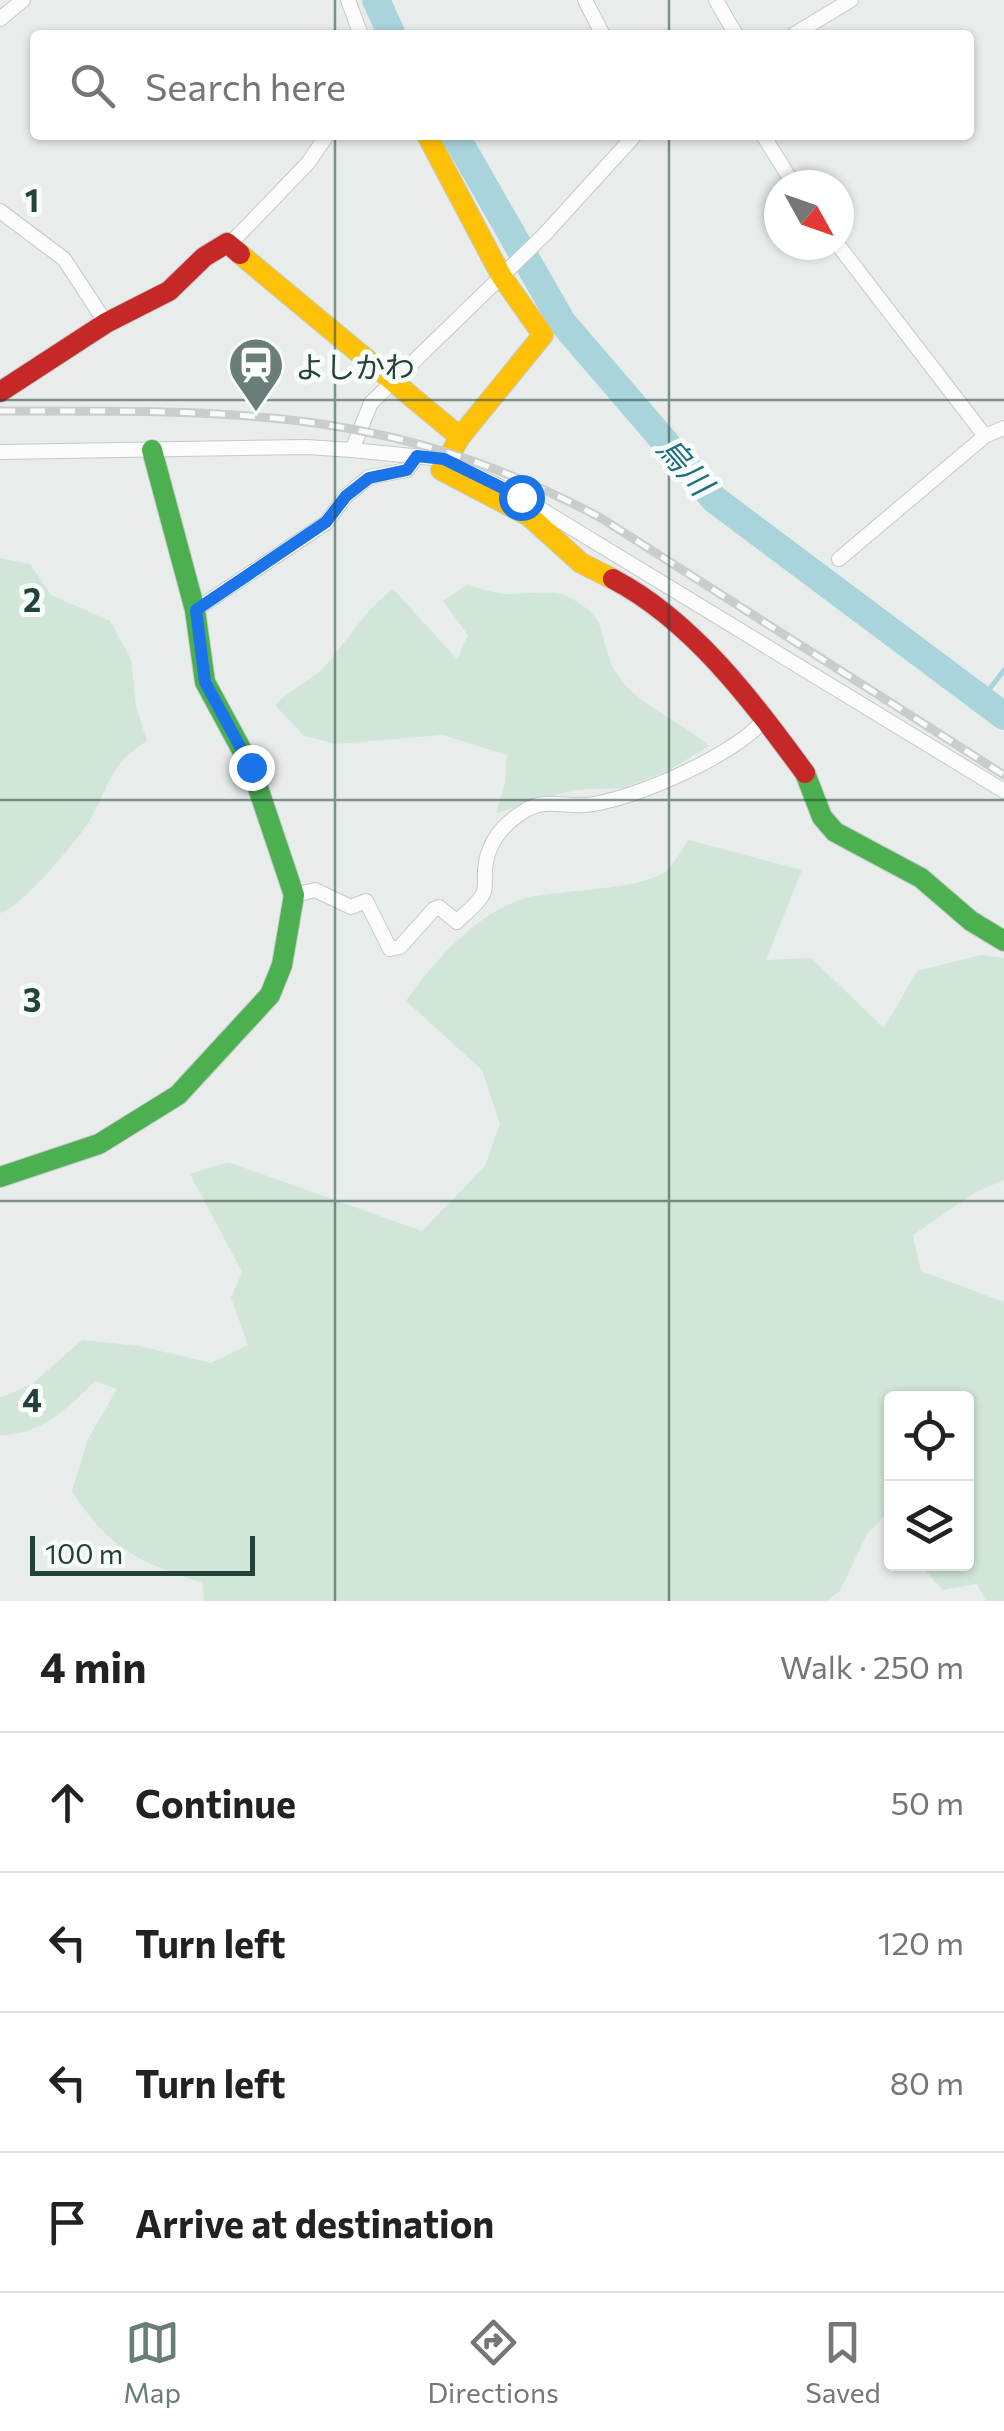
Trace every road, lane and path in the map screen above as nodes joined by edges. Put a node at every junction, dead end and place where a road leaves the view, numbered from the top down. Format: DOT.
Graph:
graph roads {
  1 [pos="23,0"];
  2 [pos="348,0"];
  3 [pos="585,0"];
  4 [pos="716,0"];
  5 [pos="851,0"];
  6 [pos="0,19"];
  7 [pos="359,30"];
  8 [pos="600,30"];
  9 [pos="733,30"];
  10 [pos="801,30"];
  11 [pos="324,140"];
  12 [pos="430,140"];
  13 [pos="630,140"];
  14 [pos="766,140"];
  15 [pos="785,170"];
  16 [pos="0,211"];
  17 [pos="230,245"];
  18 [pos="850,260"];
  19 [pos="505,275"];
  20 [pos="106,323"];
  21 [pos="396,380"];
  22 [pos="0,392"];
  23 [pos="1004,428"];
  24 [pos="985,436"];
  25 [pos="460,437"];
  26 [pos="152,450"];
  27 [pos="352,450"];
  28 [pos="0,452"];
  29 [pos="417,456"];
  30 [pos="444,459"];
  31 [pos="838,559"];
  32 [pos="695,603"];
  33 [pos="196,610"];
  34 [pos="677,626"];
  35 [pos="766,719"];
  36 [pos="1004,790"];
  37 [pos="294,895"];
  38 [pos="1004,941"];
  39 [pos="0,1177"];
  1 -- 6 [label="street"];
  2 -- 7 [label="street"];
  3 -- 8 [label="street"];
  4 -- 9 [label="street"];
  5 -- 10 [label="street"];
  11 -- 17 [label="street"];
  12 -- 19 [label="street"];
  13 -- 19 [label="street"];
  14 -- 15 [label="street"];
  16 -- 20 [label="street"];
  17 -- 20 [label="street"];
  17 -- 21 [label="street"];
  18 -- 24 [label="street"];
  19 -- 21 [label="street"];
  19 -- 25 [label="street"];
  20 -- 22 [label="street"];
  21 -- 25 [label="street"];
  21 -- 27 [label="street"];
  23 -- 24 [label="street"];
  24 -- 31 [label="street"];
  25 -- 30 [label="street"];
  26 -- 27 [label="street"];
  26 -- 28 [label="street"];
  26 -- 33 [label="street"];
  27 -- 29 [label="street"];
  29 -- 30 [label="street"];
  29 -- 33 [label="street"];
  30 -- 32 [label="street"];
  30 -- 34 [label="street"];
  32 -- 34 [label="street"];
  32 -- 36 [label="street"];
  33 -- 37 [label="street"];
  34 -- 35 [label="street"];
  35 -- 37 [label="street"];
  35 -- 38 [label="street"];
  37 -- 39 [label="street"];
}
